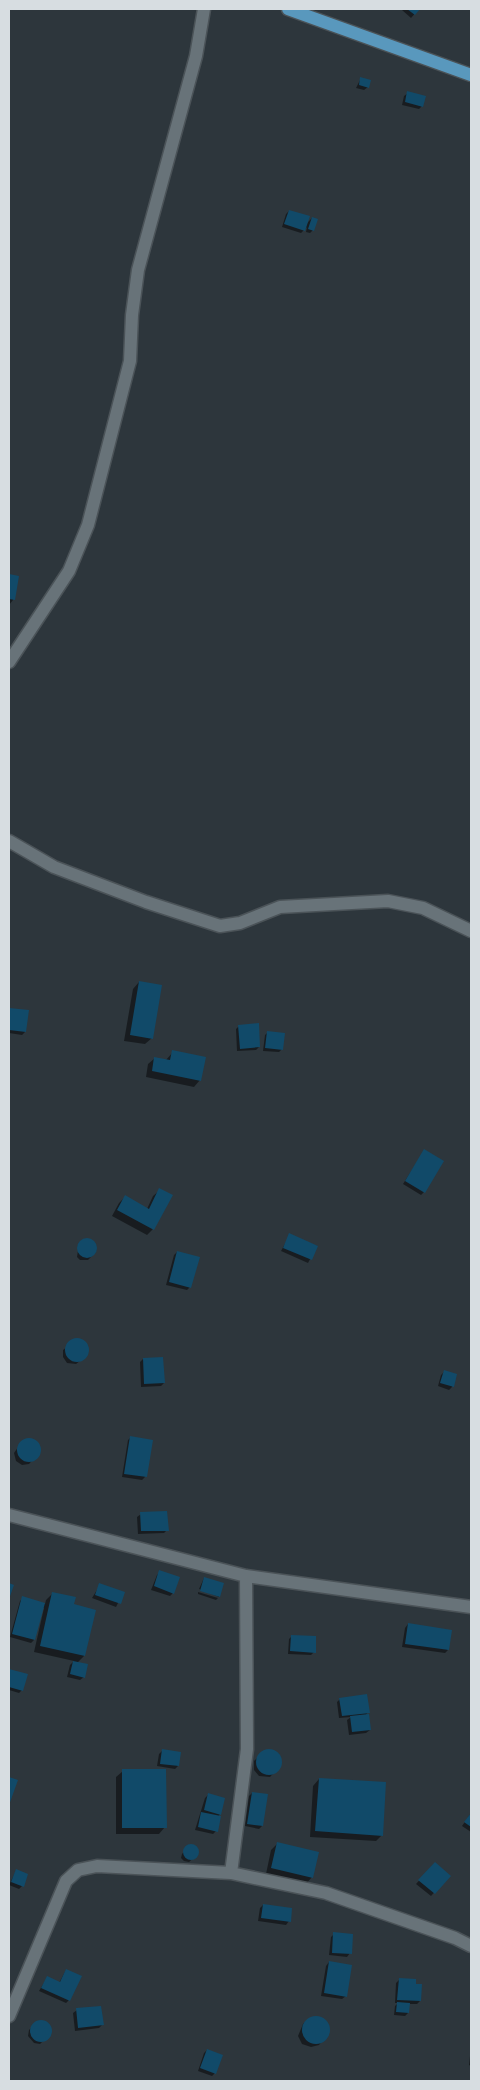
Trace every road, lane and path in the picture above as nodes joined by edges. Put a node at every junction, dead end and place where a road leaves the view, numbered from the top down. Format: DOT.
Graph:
graph roads {
  1 [pos="204,9"];
  2 [pos="288,9"];
  3 [pos="471,75"];
  4 [pos="9,662"];
  5 [pos="9,841"];
  6 [pos="471,931"];
  7 [pos="9,1515"];
  8 [pos="246,1576"];
  9 [pos="471,1607"];
  10 [pos="231,1872"];
  11 [pos="471,1946"];
  12 [pos="9,2016"];
  1 -- 4 [label="street"];
  2 -- 3 [label="main road"];
  5 -- 6 [label="street"];
  7 -- 8 [label="street"];
  8 -- 9 [label="street"];
  8 -- 10 [label="street"];
  10 -- 11 [label="street"];
  10 -- 12 [label="street"];
}
